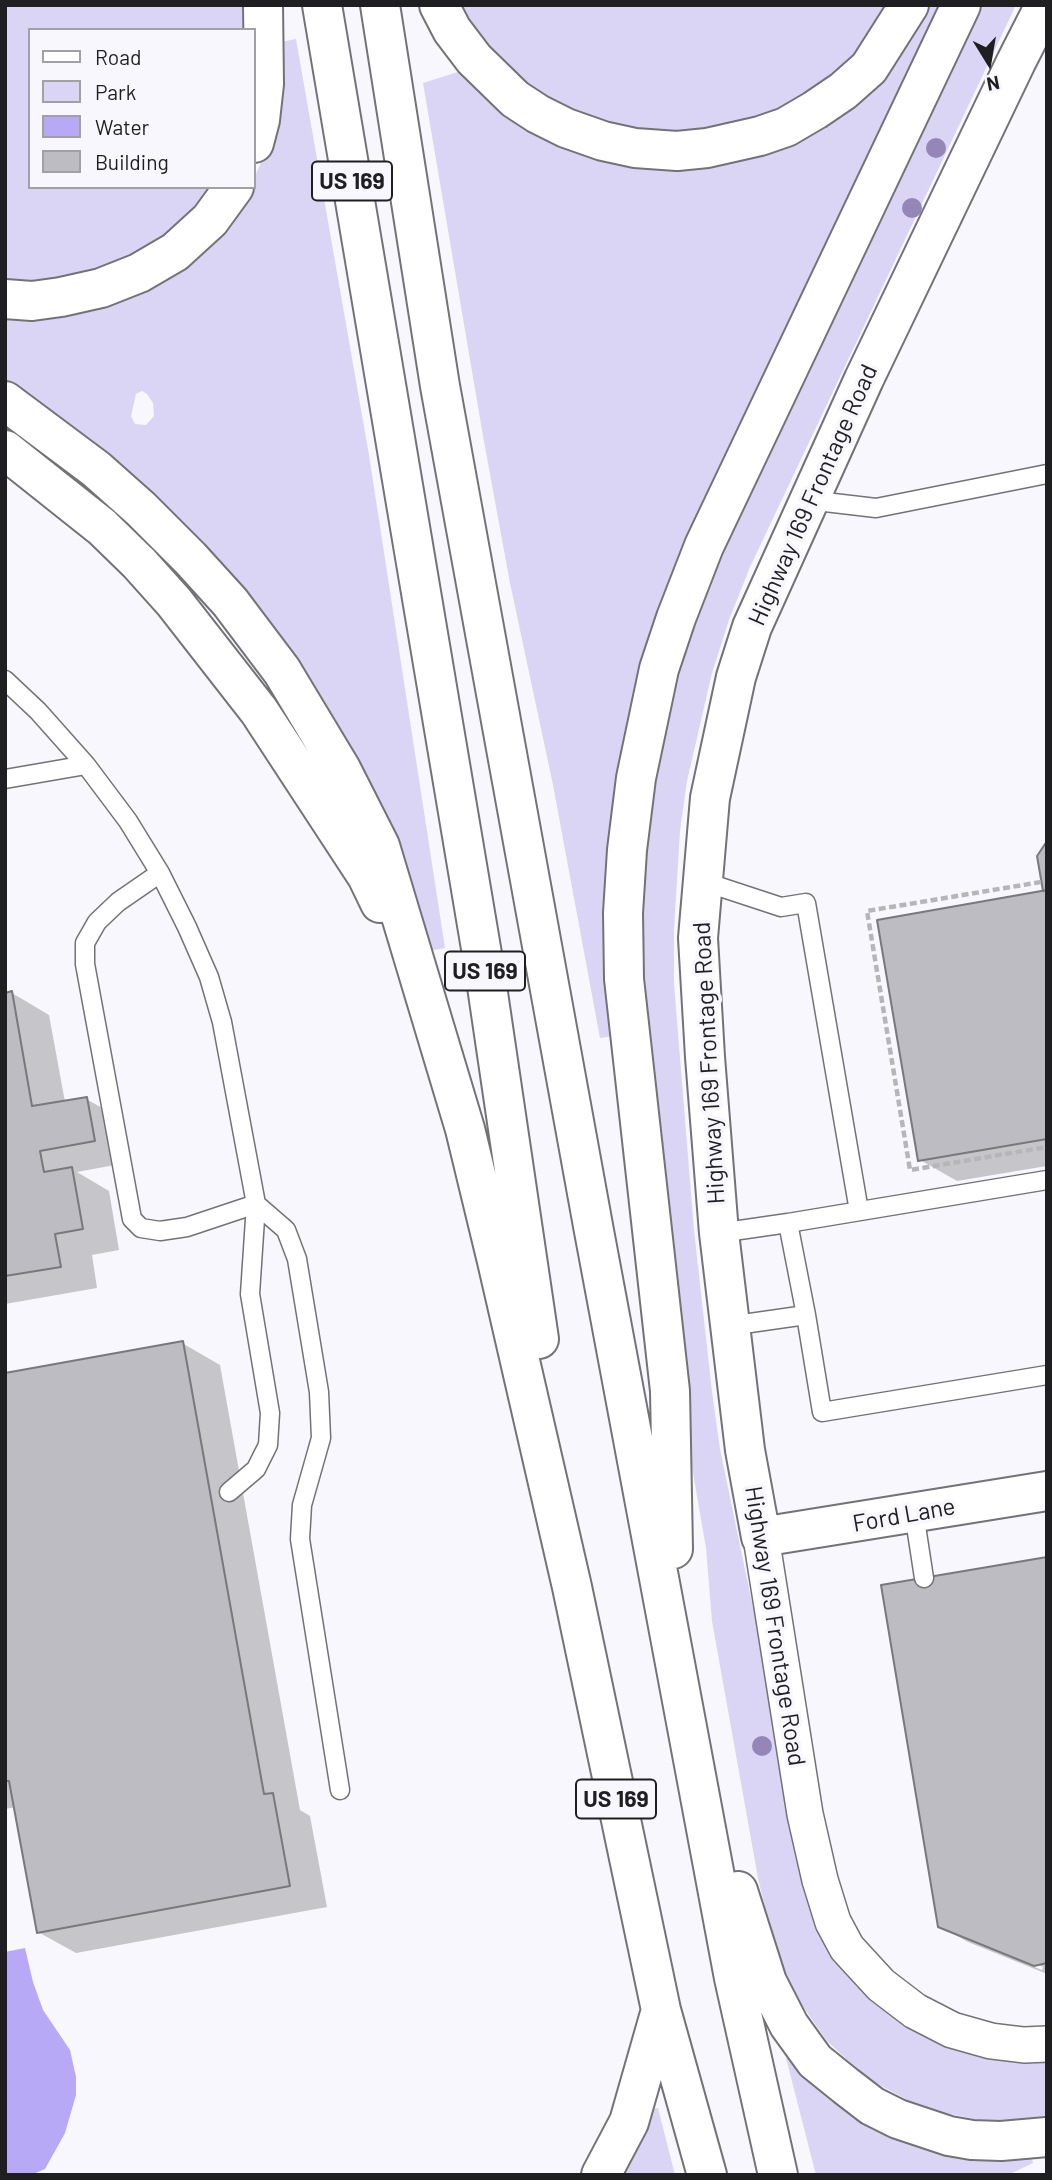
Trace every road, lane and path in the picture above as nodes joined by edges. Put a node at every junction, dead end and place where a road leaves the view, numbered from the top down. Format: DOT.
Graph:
graph roads {
  1 [pos="262,5"];
  2 [pos="322,5"];
  3 [pos="380,5"];
  4 [pos="439,5"];
  5 [pos="909,5"];
  6 [pos="961,5"];
  7 [pos="1045,5"];
  8 [pos="256,135"];
  9 [pos="233,189"];
  10 [pos="5,299"];
  11 [pos="5,401"];
  12 [pos="5,450"];
  13 [pos="1047,474"];
  14 [pos="808,499"];
  15 [pos="5,680"];
  16 [pos="86,765"];
  17 [pos="5,779"];
  18 [pos="160,873"];
  19 [pos="702,881"];
  20 [pos="1041,881"];
  21 [pos="430,1007"];
  22 [pos="1047,1147"];
  23 [pos="1047,1180"];
  24 [pos="256,1204"];
  25 [pos="859,1211"];
  26 [pos="788,1223"];
  27 [pos="719,1233"];
  28 [pos="806,1315"];
  29 [pos="729,1326"];
  30 [pos="1047,1375"];
  31 [pos="1047,1491"];
  32 [pos="229,1492"];
  33 [pos="914,1513"];
  34 [pos="761,1537"];
  35 [pos="924,1578"];
  36 [pos="572,1587"];
  37 [pos="674,1666"];
  38 [pos="692,1752"];
  39 [pos="340,1790"];
  40 [pos="661,2010"];
  41 [pos="1047,2044"];
  42 [pos="1047,2137"];
  43 [pos="601,2175"];
  44 [pos="706,2175"];
  45 [pos="778,2175"];
  1 -- 8 [label="main road"];
  2 -- 36 [label="main road, US 169"];
  3 -- 37 [label="main road, US 169"];
  4 -- 5 [label="main road"];
  6 -- 37 [label="main road"];
  7 -- 14 [label="main road, Highway 169 Frontage Road"];
  9 -- 10 [label="main road"];
  11 -- 21 [label="main road"];
  12 -- 21 [label="main road"];
  13 -- 14 [label="lane"];
  14 -- 19 [label="main road, Highway 169 Frontage Road"];
  15 -- 16 [label="lane"];
  16 -- 17 [label="lane"];
  16 -- 18 [label="lane"];
  18 -- 24 [label="lane"];
  18 -- 24 [label="lane"];
  19 -- 25 [label="lane"];
  19 -- 27 [label="main road, Highway 169 Frontage Road"];
  20 -- 22 [label="path"];
  21 -- 36 [label="main road"];
  23 -- 25 [label="lane"];
  24 -- 32 [label="lane"];
  24 -- 39 [label="lane"];
  25 -- 26 [label="lane"];
  26 -- 27 [label="lane"];
  26 -- 28 [label="lane"];
  27 -- 29 [label="main road, Highway 169 Frontage Road"];
  28 -- 29 [label="lane"];
  28 -- 30 [label="lane"];
  29 -- 34 [label="main road, Highway 169 Frontage Road"];
  31 -- 33 [label="main road, Ford Lane"];
  33 -- 34 [label="main road, Ford Lane"];
  33 -- 35 [label="lane"];
  34 -- 41 [label="street, Highway 169 Frontage Road"];
  36 -- 40 [label="main road, US 169"];
  37 -- 38 [label="main road, US 169"];
  38 -- 42 [label="main road"];
  38 -- 45 [label="main road, US 169"];
  40 -- 43 [label="main road"];
  40 -- 44 [label="main road, US 169"];
}
